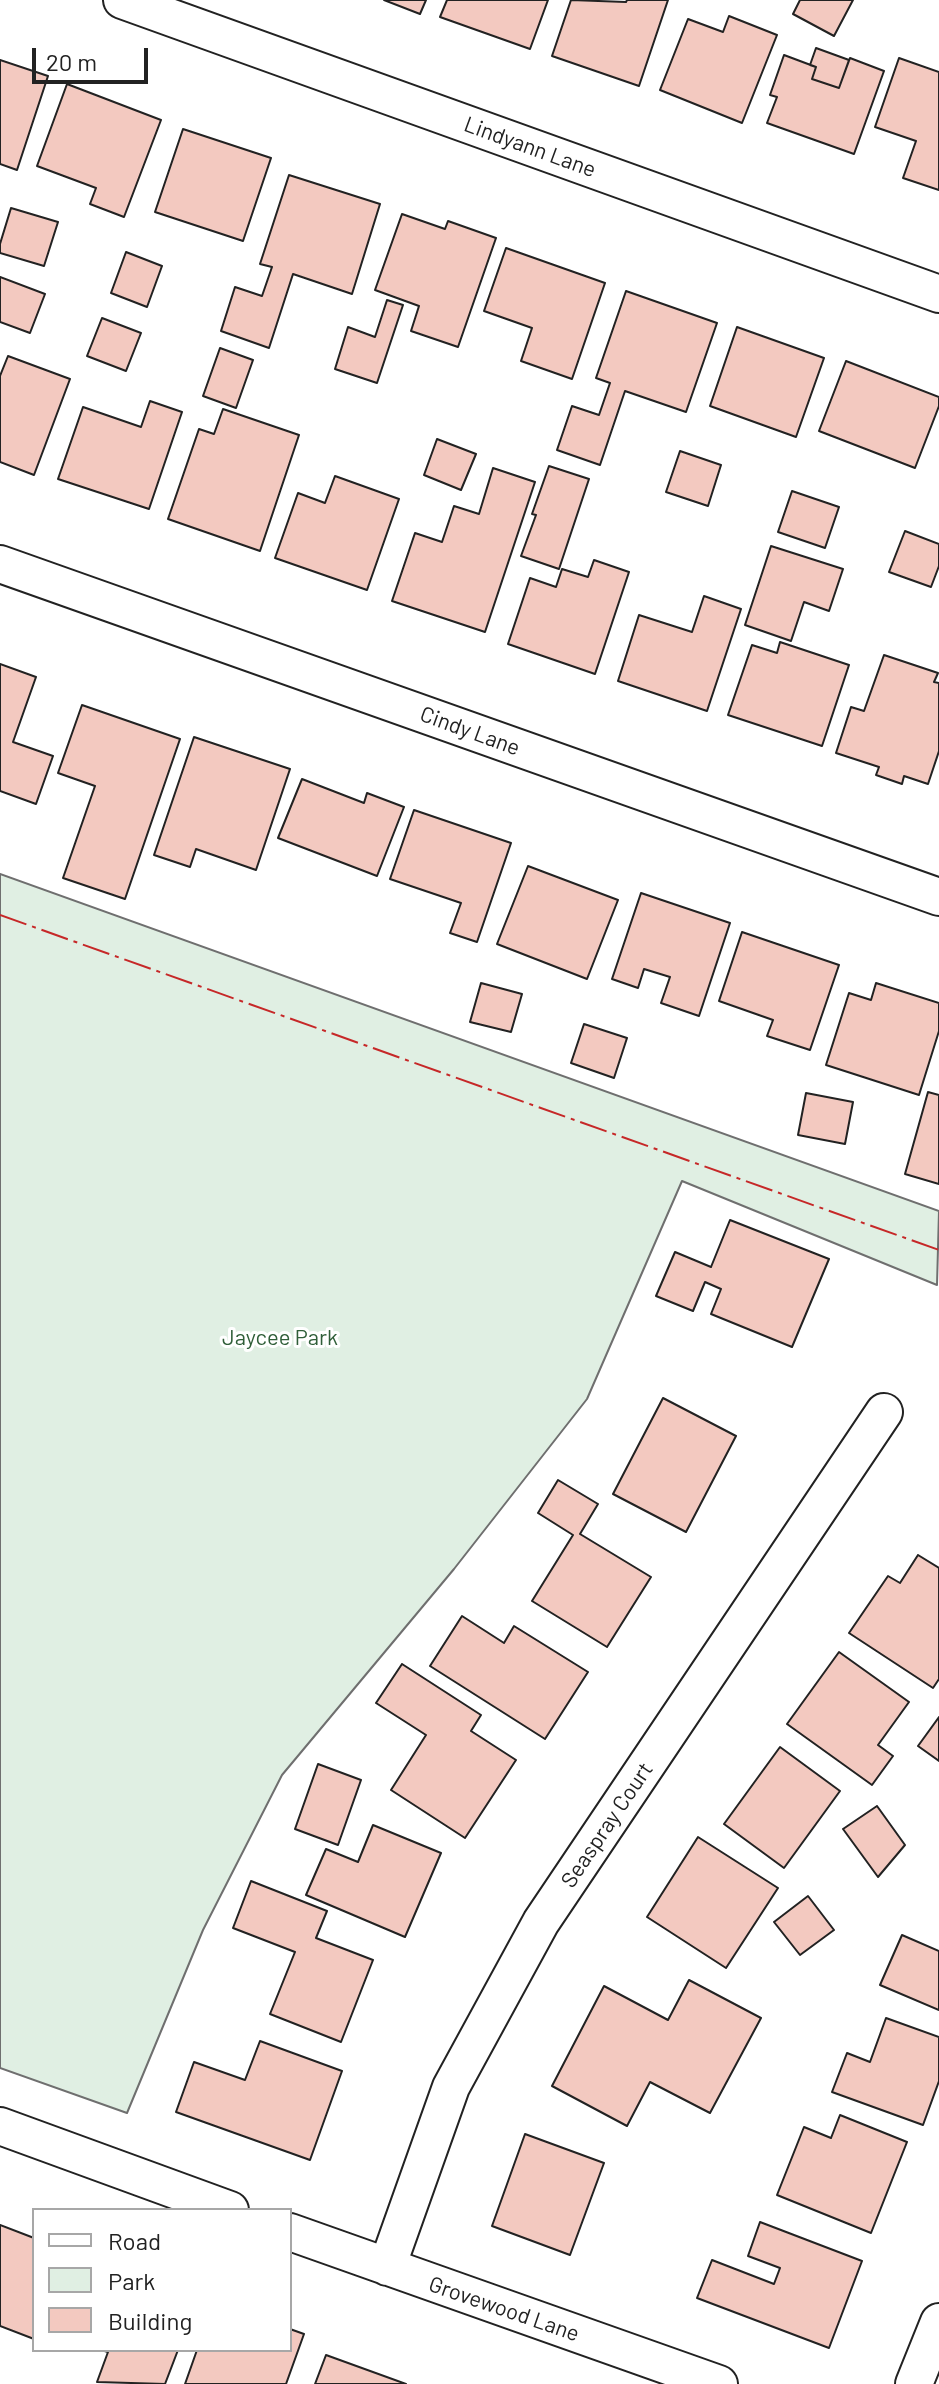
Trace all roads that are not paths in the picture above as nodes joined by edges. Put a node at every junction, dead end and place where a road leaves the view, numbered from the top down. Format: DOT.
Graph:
graph roads {
  1 [pos="122,0"];
  2 [pos="939,294"];
  3 [pos="0,564"];
  4 [pos="939,897"];
  5 [pos="884,1412"];
  6 [pos="0,2126"];
  7 [pos="225,2208"];
  8 [pos="292,2233"];
  9 [pos="387,2267"];
  10 [pos="939,2322"];
  11 [pos="719,2384"];
  12 [pos="914,2384"];
  1 -- 2 [label="street, Lindyann Lane"];
  3 -- 4 [label="street, Cindy Lane"];
  5 -- 9 [label="street, Seaspray Court"];
  6 -- 7 [label="street"];
  8 -- 9 [label="street, Grovewood Lane"];
  9 -- 11 [label="street, Grovewood Lane"];
  10 -- 12 [label="street"];
}
